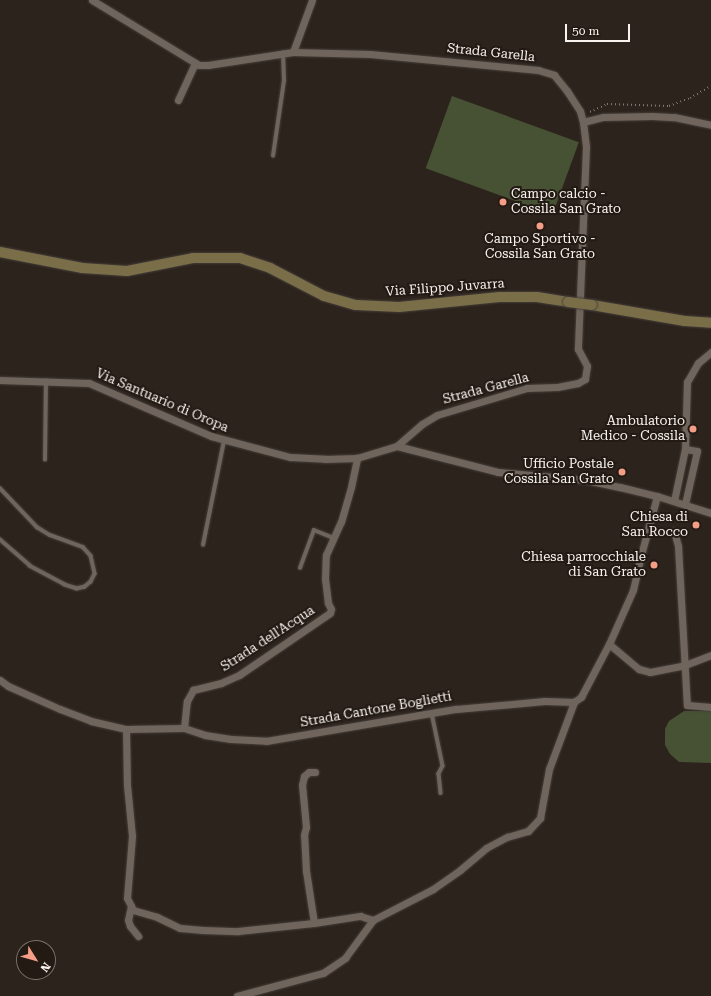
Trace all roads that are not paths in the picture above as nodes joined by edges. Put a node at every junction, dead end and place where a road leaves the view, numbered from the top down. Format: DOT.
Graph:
graph roads {
  1 [pos="312,0"];
  2 [pos="95,1"];
  3 [pos="293,52"];
  4 [pos="283,53"];
  5 [pos="195,63"];
  6 [pos="178,100"];
  7 [pos="582,120"];
  8 [pos="711,125"];
  9 [pos="272,156"];
  10 [pos="0,252"];
  11 [pos="711,324"];
  12 [pos="711,352"];
  13 [pos="0,380"];
  14 [pos="46,380"];
  15 [pos="224,440"];
  16 [pos="397,446"];
  17 [pos="685,449"];
  18 [pos="357,458"];
  19 [pos="45,460"];
  20 [pos="0,488"];
  21 [pos="657,496"];
  22 [pos="674,501"];
  23 [pos="684,504"];
  24 [pos="711,513"];
  25 [pos="674,531"];
  26 [pos="334,538"];
  27 [pos="0,540"];
  28 [pos="203,545"];
  29 [pos="300,568"];
  30 [pos="609,644"];
  31 [pos="711,655"];
  32 [pos="685,666"];
  33 [pos="0,680"];
  34 [pos="574,702"];
  35 [pos="711,707"];
  36 [pos="432,713"];
  37 [pos="184,728"];
  38 [pos="126,729"];
  39 [pos="315,772"];
  40 [pos="441,793"];
  41 [pos="131,906"];
  42 [pos="373,920"];
  43 [pos="314,923"];
  44 [pos="138,936"];
  45 [pos="237,996"];
  1 -- 3 [label="street"];
  2 -- 5 [label="street, Strada Garella"];
  3 -- 4 [label="street, Strada Garella"];
  3 -- 7 [label="street, Strada Garella"];
  4 -- 5 [label="street, Strada Garella"];
  4 -- 9 [label="lane"];
  5 -- 6 [label="street"];
  7 -- 8 [label="street"];
  7 -- 16 [label="street, Strada Garella"];
  10 -- 11 [label="main road, Via Filippo Juvarra, bridge"];
  12 -- 17 [label="street"];
  13 -- 14 [label="street, Via Santuario di Oropa"];
  14 -- 15 [label="street, Via Santuario di Oropa"];
  14 -- 19 [label="lane"];
  15 -- 18 [label="street, Via Santuario di Oropa"];
  15 -- 28 [label="lane"];
  16 -- 18 [label="street, Via Santuario di Oropa"];
  16 -- 21 [label="street"];
  17 -- 22 [label="street"];
  17 -- 23 [label="street"];
  18 -- 26 [label="street, Strada dell'Acqua"];
  20 -- 27 [label="lane"];
  21 -- 22 [label="street"];
  21 -- 30 [label="street"];
  22 -- 23 [label="street"];
  23 -- 24 [label="street"];
  25 -- 32 [label="street"];
  26 -- 29 [label="lane"];
  26 -- 37 [label="street, Strada dell'Acqua"];
  30 -- 32 [label="street"];
  30 -- 34 [label="street"];
  31 -- 32 [label="street"];
  32 -- 35 [label="street"];
  33 -- 38 [label="street, Strada Cantone Boglietti"];
  34 -- 36 [label="street, Strada Cantone Boglietti"];
  34 -- 42 [label="street"];
  36 -- 37 [label="street, Strada Cantone Boglietti"];
  36 -- 40 [label="lane"];
  37 -- 38 [label="street, Strada Cantone Boglietti"];
  38 -- 41 [label="street"];
  39 -- 43 [label="street"];
  41 -- 43 [label="street"];
  41 -- 44 [label="street"];
  42 -- 43 [label="street"];
  42 -- 45 [label="street"];
}
